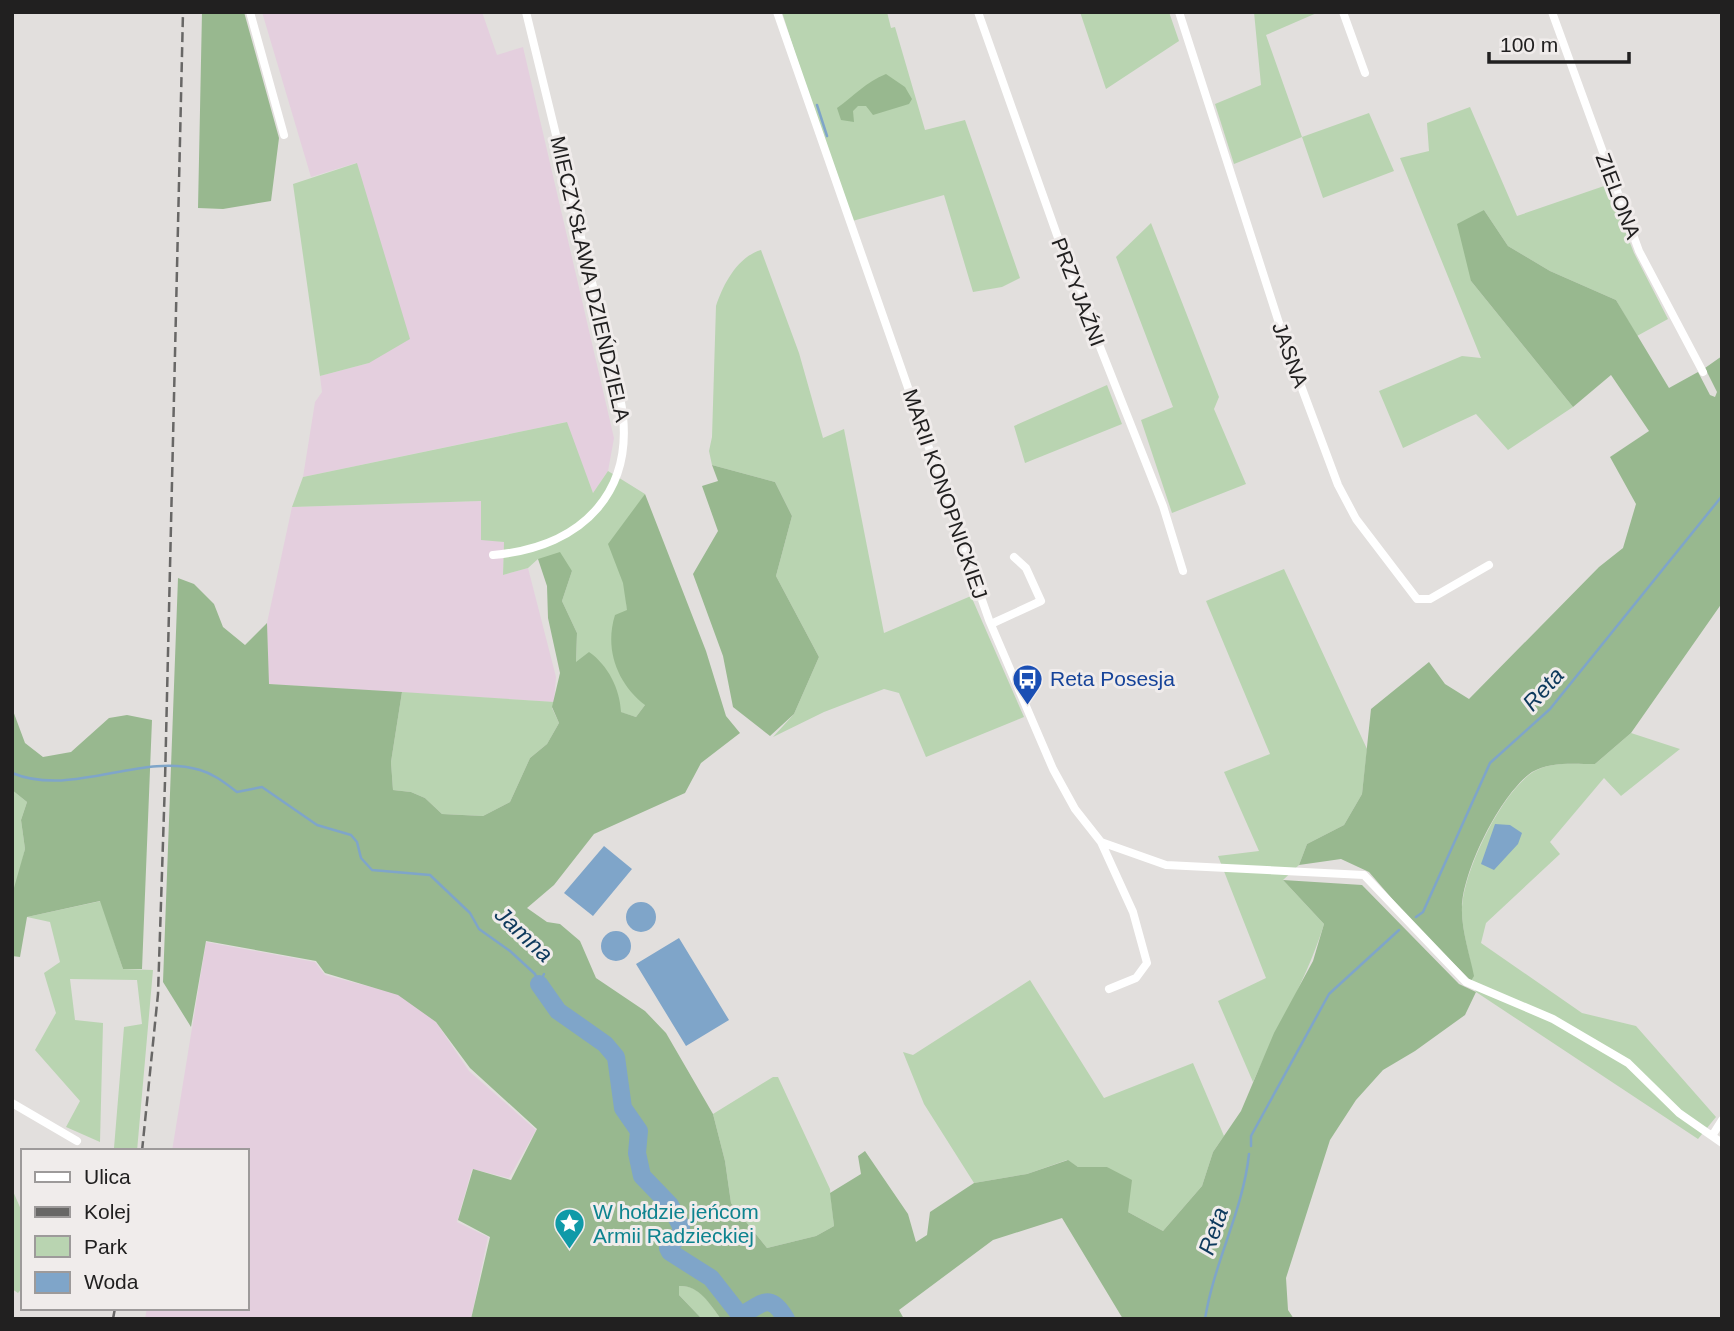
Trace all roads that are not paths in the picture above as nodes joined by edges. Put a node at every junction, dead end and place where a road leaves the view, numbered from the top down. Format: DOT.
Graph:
graph roads {
  1 [pos="250,12"];
  2 [pos="526,12"];
  3 [pos="777,12"];
  4 [pos="978,12"];
  5 [pos="1179,12"];
  6 [pos="1343,12"];
  7 [pos="1552,12"];
  8 [pos="1365,73"];
  9 [pos="284,135"];
  10 [pos="1703,372"];
  11 [pos="493,555"];
  12 [pos="1014,558"];
  13 [pos="1489,565"];
  14 [pos="1183,571"];
  15 [pos="991,624"];
  16 [pos="1101,842"];
  17 [pos="1109,989"];
  18 [pos="12,1103"];
  19 [pos="1722,1120"];
  20 [pos="1712,1136"];
  21 [pos="78,1140"];
  22 [pos="1722,1143"];
  1 -- 9 [label="street"];
  2 -- 11 [label="street, MIECZYSŁAWA DZIEŃDZIELA"];
  3 -- 15 [label="street, MARII KONOPNICKIEJ"];
  4 -- 14 [label="street, PRZYJAŹNI"];
  5 -- 13 [label="street, JASNA"];
  6 -- 8 [label="street"];
  7 -- 10 [label="street, ZIELONA"];
  12 -- 15 [label="street"];
  15 -- 16 [label="street, MARII KONOPNICKIEJ"];
  16 -- 17 [label="street, MARII KONOPNICKIEJ"];
  16 -- 20 [label="street"];
  18 -- 21 [label="street"];
  19 -- 20 [label="street"];
  20 -- 22 [label="street"];
}
